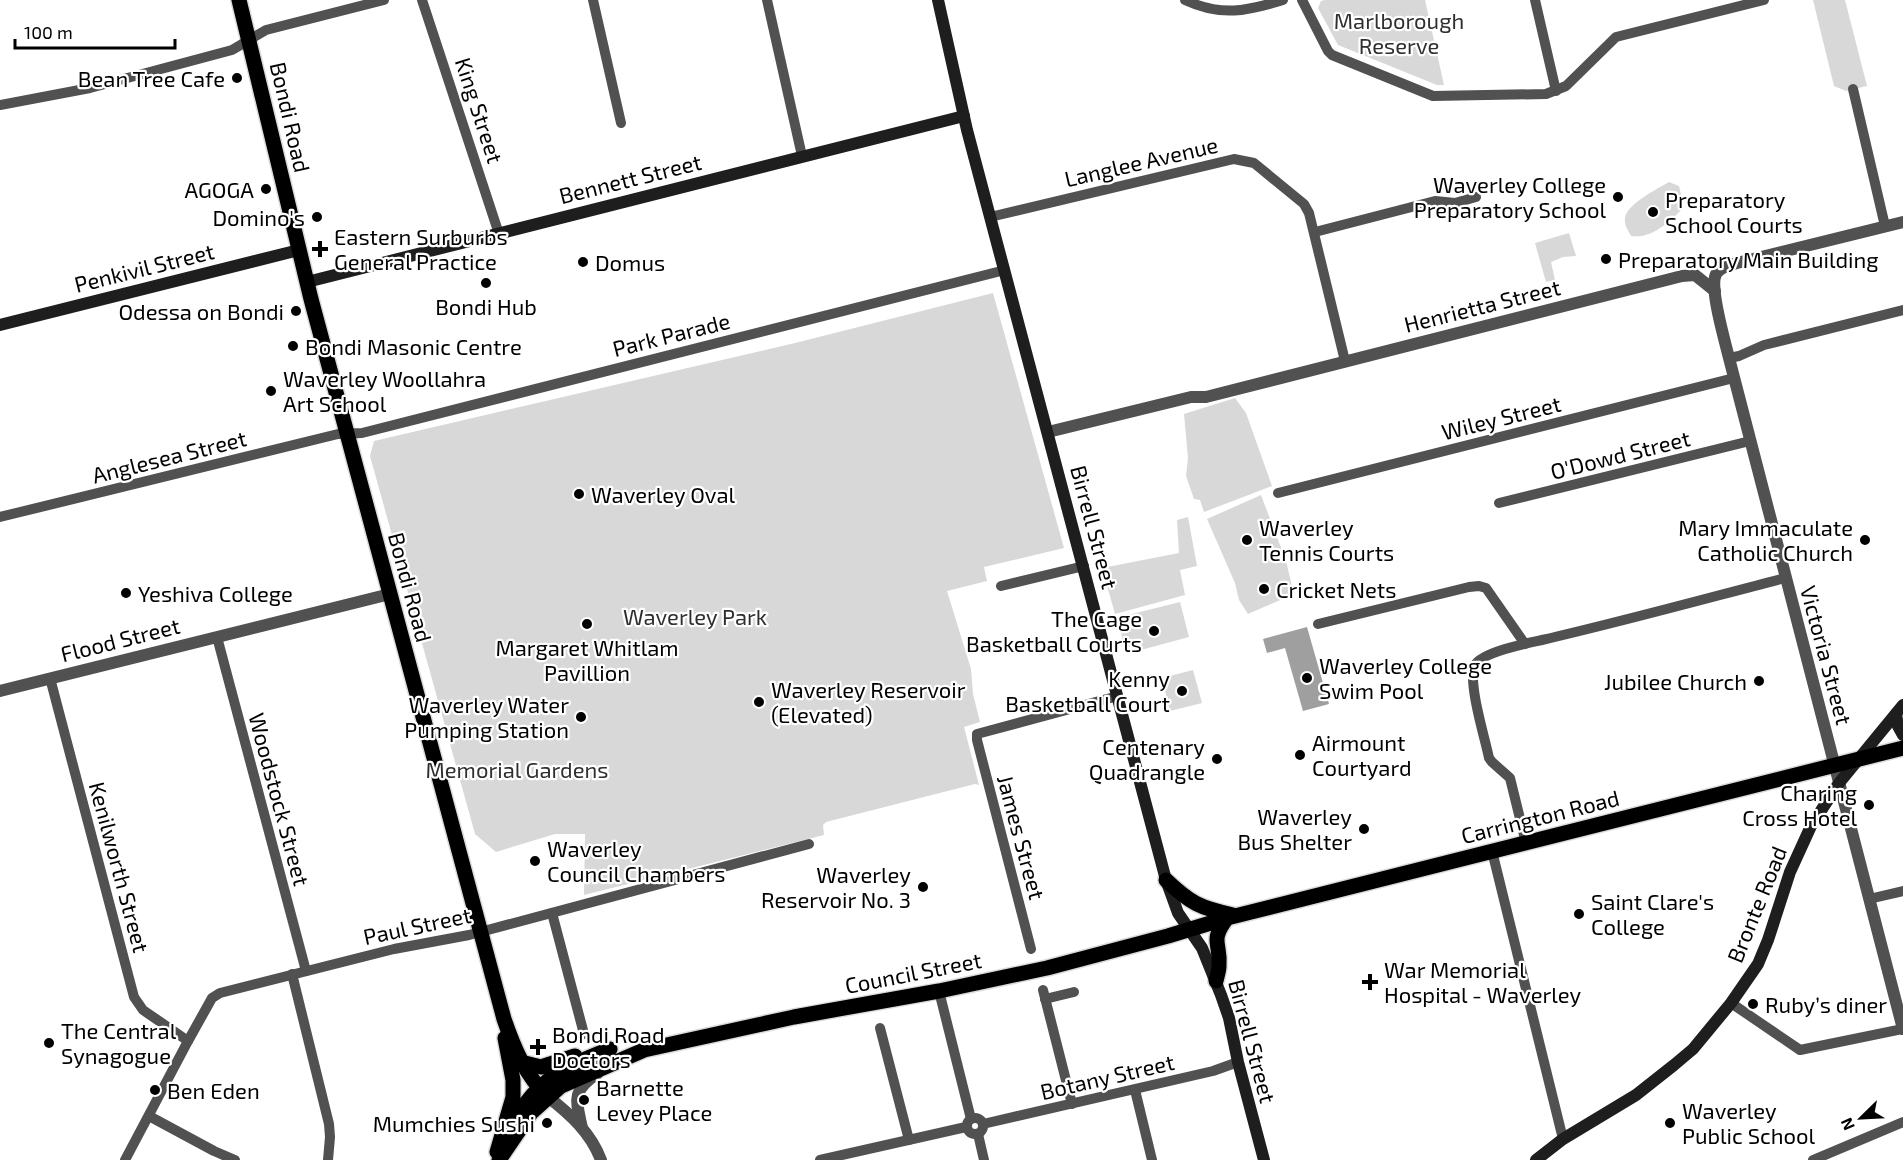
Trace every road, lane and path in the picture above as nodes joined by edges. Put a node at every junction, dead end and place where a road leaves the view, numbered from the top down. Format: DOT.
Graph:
graph roads {
  1 [pos="240,0"];
  2 [pos="384,0"];
  3 [pos="422,0"];
  4 [pos="593,0"];
  5 [pos="766,0"];
  6 [pos="938,0"];
  7 [pos="1185,0"];
  8 [pos="1283,0"];
  9 [pos="1302,0"];
  10 [pos="1535,0"];
  11 [pos="1764,0"];
  12 [pos="249,40"];
  13 [pos="1853,89"];
  14 [pos="1556,91"];
  15 [pos="0,105"];
  16 [pos="964,116"];
  17 [pos="621,123"];
  18 [pos="802,156"];
  19 [pos="1476,197"];
  20 [pos="990,217"];
  21 [pos="1903,222"];
  22 [pos="1885,226"];
  23 [pos="1315,232"];
  24 [pos="499,234"];
  25 [pos="299,250"];
  26 [pos="1005,270"];
  27 [pos="307,282"];
  28 [pos="1716,291"];
  29 [pos="1903,310"];
  30 [pos="0,325"];
  31 [pos="1729,358"];
  32 [pos="1345,361"];
  33 [pos="1734,378"];
  34 [pos="1048,432"];
  35 [pos="347,434"];
  36 [pos="1750,441"];
  37 [pos="1278,493"];
  38 [pos="1499,503"];
  39 [pos="0,517"];
  40 [pos="1084,566"];
  41 [pos="1785,578"];
  42 [pos="1001,586"];
  43 [pos="390,594"];
  44 [pos="1317,624"];
  45 [pos="217,637"];
  46 [pos="1525,644"];
  47 [pos="50,678"];
  48 [pos="0,691"];
  49 [pos="1118,696"];
  50 [pos="1899,710"];
  51 [pos="1903,735"];
  52 [pos="1903,748"];
  53 [pos="1856,761"];
  54 [pos="1834,766"];
  55 [pos="1839,783"];
  56 [pos="1526,843"];
  57 [pos="809,844"];
  58 [pos="1492,851"];
  59 [pos="1166,880"];
  60 [pos="1903,891"];
  61 [pos="1869,899"];
  62 [pos="552,913"];
  63 [pos="1232,917"];
  64 [pos="1189,930"];
  65 [pos="480,932"];
  66 [pos="1031,950"];
  67 [pos="306,971"];
  68 [pos="292,974"];
  69 [pos="1216,981"];
  70 [pos="939,992"];
  71 [pos="1074,993"];
  72 [pos="1731,1003"];
  73 [pos="504,1019"];
  74 [pos="880,1028"];
  75 [pos="1903,1029"];
  76 [pos="585,1034"];
  77 [pos="188,1041"];
  78 [pos="610,1049"];
  79 [pos="644,1050"];
  80 [pos="521,1062"];
  81 [pos="1238,1062"];
  82 [pos="611,1065"];
  83 [pos="1135,1090"];
  84 [pos="540,1092"];
  85 [pos="1072,1104"];
  86 [pos="149,1116"];
  87 [pos="1903,1122"];
  88 [pos="968,1123"];
  89 [pos="582,1128"];
  90 [pos="980,1129"];
  91 [pos="1563,1139"];
  92 [pos="909,1140"];
  93 [pos="497,1157"];
  94 [pos="125,1160"];
  95 [pos="235,1160"];
  96 [pos="328,1160"];
  97 [pos="601,1160"];
  98 [pos="820,1160"];
  99 [pos="984,1160"];
  100 [pos="1152,1160"];
  101 [pos="1264,1160"];
  102 [pos="1536,1160"];
  103 [pos="1813,1160"];
  1 -- 12 [label="main road, Bondi Road"];
  2 -- 12 [label="street"];
  3 -- 24 [label="street, King Street"];
  4 -- 17 [label="street"];
  5 -- 18 [label="street"];
  6 -- 16 [label="main road, Birrell Street"];
  7 -- 8 [label="street"];
  9 -- 14 [label="street"];
  10 -- 14 [label="street"];
  11 -- 14 [label="street"];
  12 -- 15 [label="street"];
  12 -- 25 [label="main road, Bondi Road"];
  13 -- 22 [label="street"];
  16 -- 18 [label="main road, Bennett Street"];
  16 -- 20 [label="main road, Birrell Street"];
  18 -- 24 [label="main road, Bennett Street"];
  19 -- 23 [label="street"];
  20 -- 23 [label="street, Langlee Avenue"];
  20 -- 26 [label="main road, Birrell Street"];
  21 -- 22 [label="street"];
  22 -- 28 [label="street"];
  23 -- 32 [label="street, Langlee Avenue"];
  24 -- 27 [label="main road, Bennett Street"];
  25 -- 27 [label="main road, Bondi Road"];
  25 -- 30 [label="main road, Penkivil Street"];
  26 -- 34 [label="main road, Birrell Street"];
  26 -- 35 [label="street, Park Parade"];
  27 -- 35 [label="main road, Bondi Road"];
  28 -- 31 [label="street, Victoria Street"];
  28 -- 32 [label="street, Henrietta Street"];
  29 -- 31 [label="street"];
  31 -- 33 [label="street, Victoria Street"];
  32 -- 34 [label="street, Henrietta Street"];
  33 -- 36 [label="street, Victoria Street"];
  33 -- 37 [label="street, Wiley Street"];
  34 -- 40 [label="main road, Birrell Street"];
  35 -- 39 [label="street, Anglesea Street"];
  35 -- 43 [label="main road, Bondi Road"];
  36 -- 38 [label="street, O'Dowd Street"];
  36 -- 41 [label="street, Victoria Street"];
  40 -- 42 [label="street"];
  40 -- 49 [label="main road, Birrell Street"];
  41 -- 46 [label="street"];
  41 -- 54 [label="street, Victoria Street"];
  43 -- 45 [label="street, Flood Street"];
  43 -- 65 [label="main road, Bondi Road"];
  44 -- 46 [label="street"];
  45 -- 47 [label="street, Flood Street"];
  45 -- 67 [label="street, Woodstock Street"];
  46 -- 56 [label="street"];
  47 -- 48 [label="street, Flood Street"];
  47 -- 77 [label="street, Kenilworth Street"];
  49 -- 59 [label="main road, Birrell Street"];
  49 -- 66 [label="street, James Street"];
  50 -- 51 [label="main road"];
  50 -- 53 [label="main road, Bronte Road"];
  52 -- 53 [label="main road, Carrington Road"];
  53 -- 54 [label="main road, Carrington Road"];
  53 -- 55 [label="main road, Bronte Road"];
  54 -- 55 [label="street, Victoria Street"];
  54 -- 56 [label="main road, Carrington Road"];
  55 -- 61 [label="street, Victoria Street"];
  55 -- 72 [label="main road, Bronte Road"];
  56 -- 58 [label="main road, Carrington Road"];
  57 -- 62 [label="street, Paul Street"];
  58 -- 63 [label="main road, Carrington Road"];
  58 -- 91 [label="street"];
  59 -- 63 [label="main road"];
  59 -- 64 [label="main road, Birrell Street"];
  60 -- 61 [label="street"];
  61 -- 75 [label="street, Victoria Street"];
  62 -- 65 [label="street, Paul Street"];
  62 -- 76 [label="street"];
  63 -- 64 [label="main road, Carrington Road"];
  63 -- 69 [label="main road"];
  64 -- 69 [label="main road, Birrell Street"];
  64 -- 70 [label="main road, Council Street"];
  65 -- 67 [label="street, Paul Street"];
  65 -- 73 [label="main road, Bondi Road"];
  67 -- 68 [label="street, Paul Street"];
  68 -- 77 [label="street, Paul Street"];
  68 -- 96 [label="street"];
  69 -- 81 [label="main road, Birrell Street"];
  70 -- 79 [label="main road, Council Street"];
  70 -- 88 [label="street"];
  71 -- 85 [label="street"];
  72 -- 75 [label="street"];
  72 -- 91 [label="main road, Bronte Road"];
  73 -- 80 [label="main road, Bondi Road"];
  73 -- 93 [label="main road"];
  74 -- 92 [label="street"];
  77 -- 86 [label="street, Paul Street"];
  78 -- 79 [label="main road, Council Street"];
  78 -- 80 [label="main road"];
  78 -- 84 [label="main road, Council Street"];
  79 -- 82 [label="main road, Council Street"];
  80 -- 84 [label="main road, Bondi Road"];
  81 -- 83 [label="street, Botany Street"];
  81 -- 101 [label="main road, Birrell Street"];
  82 -- 84 [label="main road, Council Street"];
  82 -- 89 [label="street"];
  83 -- 85 [label="street, Botany Street"];
  83 -- 100 [label="street"];
  84 -- 89 [label="street"];
  84 -- 93 [label="main road"];
  85 -- 90 [label="street, Botany Street"];
  86 -- 94 [label="street, Paul Street"];
  86 -- 95 [label="street"];
  87 -- 103 [label="street"];
  88 -- 90 [label="street"];
  88 -- 92 [label="street"];
  89 -- 97 [label="street"];
  90 -- 99 [label="street"];
  91 -- 102 [label="main road, Bronte Road"];
  92 -- 98 [label="street"];
}
